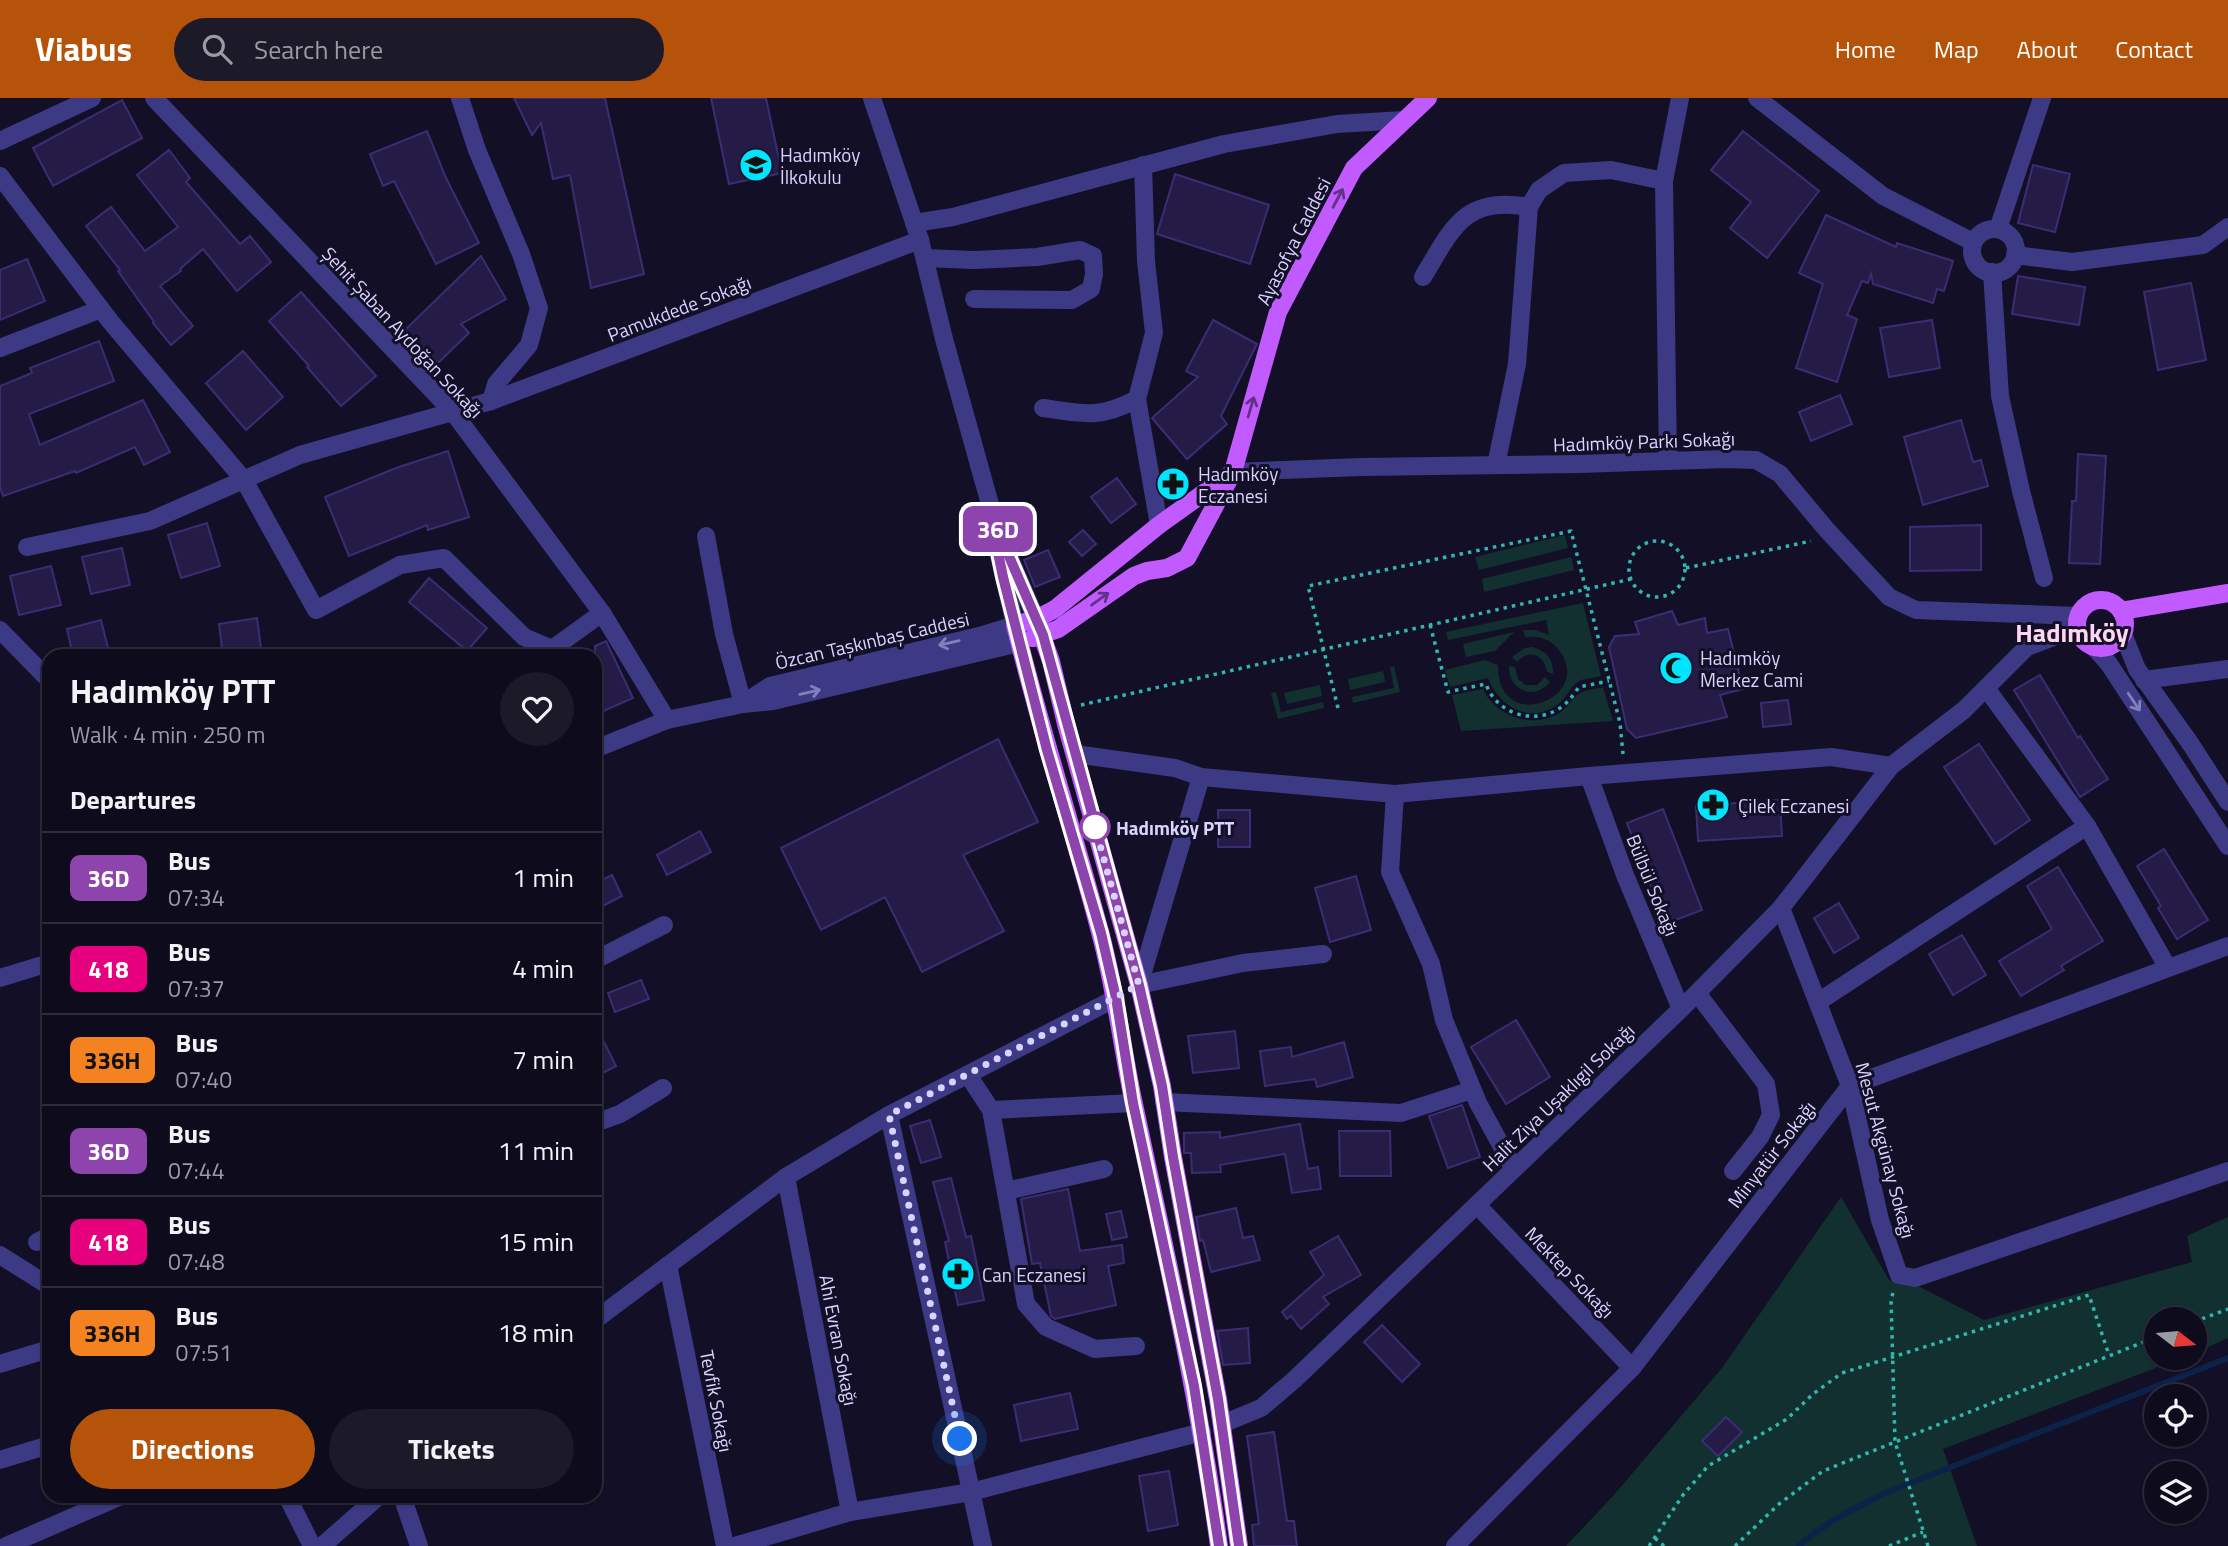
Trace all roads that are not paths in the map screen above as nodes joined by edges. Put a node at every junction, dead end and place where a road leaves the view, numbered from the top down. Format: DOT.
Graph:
graph roads {
  1 [pos="92,98"];
  2 [pos="154,98"];
  3 [pos="460,98"];
  4 [pos="872,98"];
  5 [pos="1428,98"];
  6 [pos="1680,98"];
  7 [pos="1757,98"];
  8 [pos="2042,98"];
  9 [pos="1404,120"];
  10 [pos="0,141"];
  11 [pos="1143,165"];
  12 [pos="0,176"];
  13 [pos="1664,181"];
  14 [pos="1529,207"];
  15 [pos="2228,227"];
  16 [pos="1998,229"];
  17 [pos="917,231"];
  18 [pos="1973,242"];
  19 [pos="2015,255"];
  20 [pos="925,258"];
  21 [pos="1992,272"];
  22 [pos="1423,277"];
  23 [pos="974,299"];
  24 [pos="102,309"];
  25 [pos="0,348"];
  26 [pos="1137,399"];
  27 [pos="491,401"];
  28 [pos="1043,408"];
  29 [pos="453,412"];
  30 [pos="1668,461"];
  31 [pos="1496,465"];
  32 [pos="1233,472"];
  33 [pos="244,480"];
  34 [pos="1159,525"];
  35 [pos="996,526"];
  36 [pos="706,536"];
  37 [pos="27,547"];
  38 [pos="2044,578"];
  39 [pos="2228,593"];
  40 [pos="2121,611"];
  41 [pos="601,613"];
  42 [pos="2078,622"];
  43 [pos="1039,627"];
  44 [pos="0,630"];
  45 [pos="1017,634"];
  46 [pos="2123,634"];
  47 [pos="2094,647"];
  48 [pos="2228,669"];
  49 [pos="42,673"];
  50 [pos="2144,680"];
  51 [pos="1986,688"];
  52 [pos="743,704"];
  53 [pos="667,720"];
  54 [pos="602,746"];
  55 [pos="1074,754"];
  56 [pos="1891,766"];
  57 [pos="1201,776"];
  58 [pos="1589,776"];
  59 [pos="1395,794"];
  60 [pos="2228,802"];
  61 [pos="2087,826"];
  62 [pos="2228,846"];
  63 [pos="1782,908"];
  64 [pos="664,925"];
  65 [pos="2228,946"];
  66 [pos="1323,954"];
  67 [pos="602,956"];
  68 [pos="42,965"];
  69 [pos="2168,968"];
  70 [pos="0,978"];
  71 [pos="1139,985"];
  72 [pos="1697,992"];
  73 [pos="1116,998"];
  74 [pos="1818,1002"];
  75 [pos="1681,1009"];
  76 [pos="968,1075"];
  77 [pos="1850,1086"];
  78 [pos="663,1088"];
  79 [pos="1472,1090"];
  80 [pos="1164,1102"];
  81 [pos="1133,1103"];
  82 [pos="991,1110"];
  83 [pos="889,1115"];
  84 [pos="602,1120"];
  85 [pos="1104,1169"];
  86 [pos="1514,1169"];
  87 [pos="1733,1171"];
  88 [pos="2228,1171"];
  89 [pos="786,1177"];
  90 [pos="1006,1191"];
  91 [pos="1477,1205"];
  92 [pos="0,1255"];
  93 [pos="668,1265"];
  94 [pos="42,1282"];
  95 [pos="602,1315"];
  96 [pos="1136,1346"];
  97 [pos="42,1351"];
  98 [pos="0,1364"];
  99 [pos="1632,1368"];
  100 [pos="1222,1424"];
  101 [pos="1202,1432"];
  102 [pos="42,1447"];
  103 [pos="0,1460"];
  104 [pos="971,1492"];
  105 [pos="105,1503"];
  106 [pos="290,1503"];
  107 [pos="371,1503"];
  108 [pos="404,1503"];
  109 [pos="850,1512"];
  110 [pos="6,1546"];
  111 [pos="312,1546"];
  112 [pos="322,1546"];
  113 [pos="419,1546"];
  114 [pos="725,1546"];
  115 [pos="734,1546"];
  116 [pos="983,1546"];
  117 [pos="1219,1546"];
  118 [pos="1239,1546"];
  119 [pos="1455,1546"];
  1 -- 10 [label="street"];
  2 -- 29 [label="street, Şehit Şaban Aydoğan Sokağı"];
  3 -- 27 [label="street"];
  4 -- 17 [label="street"];
  5 -- 9 [label="main road, Ayasofya Caddesi"];
  6 -- 13 [label="street"];
  7 -- 18 [label="street"];
  8 -- 16 [label="street"];
  9 -- 11 [label="street, Pamukdede Sokağı"];
  32 -- 9 [label="main road, Ayasofya Caddesi, one-way"];
  11 -- 17 [label="street, Pamukdede Sokağı"];
  11 -- 26 [label="street"];
  12 -- 24 [label="street"];
  13 -- 14 [label="street"];
  13 -- 30 [label="street"];
  14 -- 22 [label="street"];
  14 -- 31 [label="street"];
  15 -- 19 [label="street"];
  16 -- 18 [label="street"];
  16 -- 19 [label="street"];
  17 -- 20 [label="street"];
  17 -- 27 [label="street, Pamukdede Sokağı"];
  18 -- 21 [label="street"];
  19 -- 21 [label="street"];
  20 -- 23 [label="street"];
  20 -- 35 [label="street"];
  21 -- 38 [label="street"];
  24 -- 25 [label="street"];
  24 -- 33 [label="street"];
  26 -- 28 [label="street"];
  26 -- 34 [label="street"];
  27 -- 29 [label="street, Pamukdede Sokağı"];
  29 -- 33 [label="street, Pamukdede Sokağı"];
  29 -- 41 [label="street, Şehit Şaban Aydoğan Sokağı"];
  30 -- 31 [label="street, Hadımköy Parkı Sokağı"];
  30 -- 42 [label="street, Hadımköy Parkı Sokağı"];
  31 -- 32 [label="street, Hadımköy Parkı Sokağı"];
  32 -- 34 [label="main road"];
  43 -- 32 [label="main road, Ayasofya Caddesi, one-way"];
  33 -- 37 [label="street, Pamukdede Sokağı"];
  33 -- 41 [label="street"];
  34 -- 43 [label="main road"];
  35 -- 43 [label="street"];
  35 -- 45 [label="street"];
  36 -- 52 [label="street"];
  39 -- 40 [label="main road"];
  40 -- 42 [label="main road"];
  40 -- 46 [label="main road"];
  41 -- 53 [label="street, Şehit Şaban Aydoğan Sokağı"];
  42 -- 47 [label="main road"];
  42 -- 51 [label="street, Halit Ziya Uşaklıgil Sokağı"];
  43 -- 45 [label="main road"];
  43 -- 55 [label="main road"];
  44 -- 49 [label="street"];
  45 -- 52 [label="street, Özcan Taşkınbaş Caddesi"];
  45 -- 73 [label="main road"];
  46 -- 47 [label="main road"];
  46 -- 50 [label="street"];
  47 -- 62 [label="street, one-way"];
  48 -- 50 [label="street"];
  50 -- 60 [label="street"];
  51 -- 56 [label="street, Halit Ziya Uşaklıgil Sokağı"];
  51 -- 61 [label="street"];
  52 -- 53 [label="street, Özcan Taşkınbaş Caddesi"];
  53 -- 54 [label="street, Özcan Taşkınbaş Caddesi"];
  55 -- 57 [label="street"];
  55 -- 71 [label="main road"];
  56 -- 58 [label="street"];
  56 -- 63 [label="street, Halit Ziya Uşaklıgil Sokağı"];
  57 -- 59 [label="street"];
  57 -- 71 [label="street"];
  58 -- 59 [label="street"];
  58 -- 75 [label="street, Bülbül Sokağı"];
  59 -- 79 [label="street"];
  61 -- 69 [label="street"];
  61 -- 74 [label="street"];
  63 -- 72 [label="street, Halit Ziya Uşaklıgil Sokağı"];
  63 -- 74 [label="street, Mesut Akgünay Sokağı"];
  64 -- 67 [label="street"];
  65 -- 69 [label="street"];
  66 -- 71 [label="street"];
  68 -- 70 [label="street"];
  69 -- 77 [label="street"];
  71 -- 73 [label="main road"];
  71 -- 80 [label="main road"];
  72 -- 75 [label="street, Halit Ziya Uşaklıgil Sokağı"];
  72 -- 87 [label="street"];
  73 -- 76 [label="street"];
  73 -- 81 [label="main road"];
  74 -- 77 [label="street, Mesut Akgünay Sokağı"];
  75 -- 86 [label="street, Halit Ziya Uşaklıgil Sokağı"];
  76 -- 82 [label="street"];
  76 -- 83 [label="street"];
  77 -- 88 [label="street, Mesut Akgünay Sokağı"];
  77 -- 99 [label="street, Minyatür Sokağı"];
  78 -- 84 [label="street"];
  79 -- 80 [label="street"];
  79 -- 86 [label="street"];
  80 -- 100 [label="main road"];
  81 -- 82 [label="street"];
  81 -- 101 [label="main road"];
  82 -- 90 [label="street"];
  83 -- 89 [label="street"];
  83 -- 104 [label="street"];
  85 -- 90 [label="street"];
  86 -- 91 [label="street, Halit Ziya Uşaklıgil Sokağı"];
  89 -- 93 [label="street"];
  89 -- 109 [label="street, Ahi Evran Sokağı"];
  90 -- 96 [label="street"];
  91 -- 99 [label="street, Mektep Sokağı"];
  91 -- 100 [label="street, Halit Ziya Uşaklıgil Sokağı"];
  92 -- 94 [label="street"];
  93 -- 95 [label="street"];
  93 -- 114 [label="street, Tevfik Sokağı"];
  97 -- 98 [label="street"];
  99 -- 119 [label="street, Minyatür Sokağı"];
  100 -- 101 [label="main road"];
  100 -- 118 [label="main road"];
  101 -- 104 [label="street"];
  101 -- 117 [label="main road"];
  102 -- 103 [label="street"];
  104 -- 109 [label="street"];
  104 -- 116 [label="street"];
  105 -- 110 [label="street"];
  106 -- 111 [label="street"];
  107 -- 112 [label="street"];
  108 -- 113 [label="street"];
  109 -- 115 [label="street"];
}
